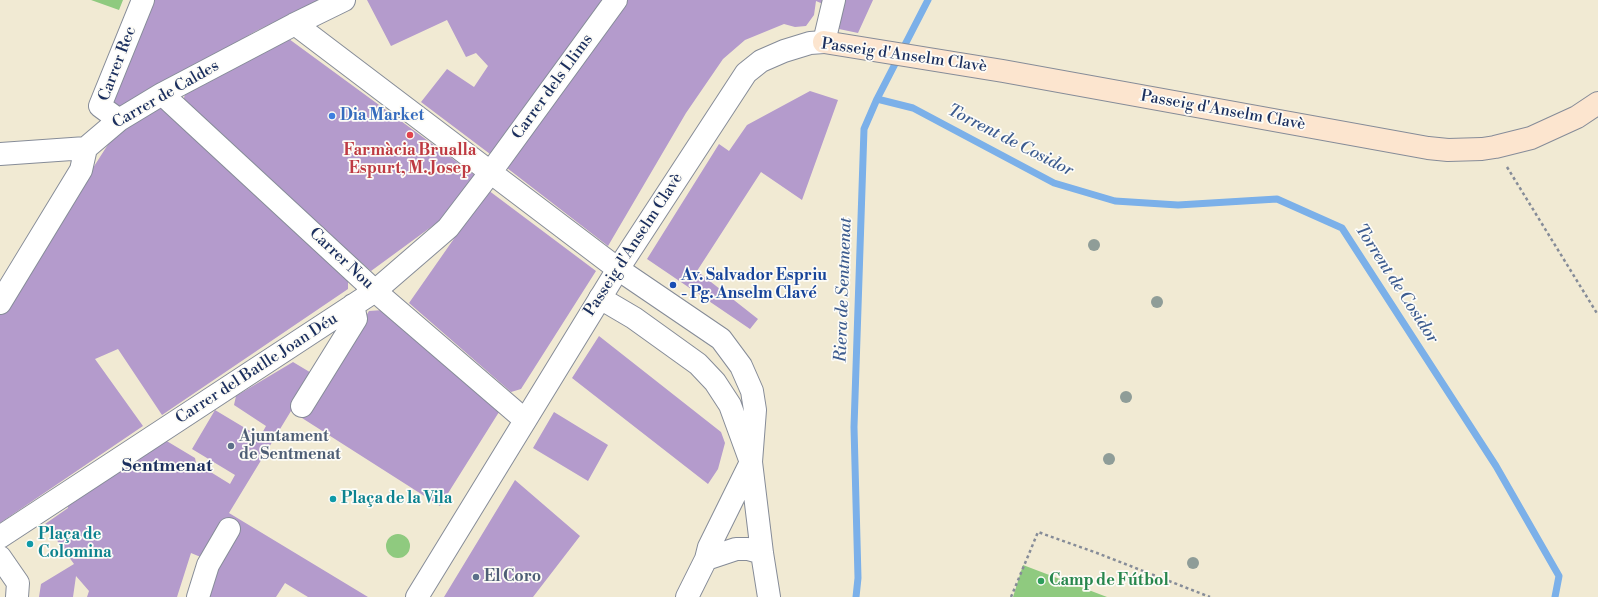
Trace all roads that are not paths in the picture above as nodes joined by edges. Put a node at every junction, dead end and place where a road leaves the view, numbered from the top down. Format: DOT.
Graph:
graph roads {
  1 [pos="143,0"];
  2 [pos="344,0"];
  3 [pos="616,0"];
  4 [pos="834,0"];
  5 [pos="295,24"];
  6 [pos="824,42"];
  7 [pos="162,94"];
  8 [pos="1598,103"];
  9 [pos="118,120"];
  10 [pos="86,148"];
  11 [pos="0,154"];
  12 [pos="490,173"];
  13 [pos="618,269"];
  14 [pos="375,291"];
  15 [pos="600,298"];
  16 [pos="0,303"];
  17 [pos="353,305"];
  18 [pos="740,366"];
  19 [pos="715,382"];
  20 [pos="302,406"];
  21 [pos="525,420"];
  22 [pos="751,462"];
  23 [pos="229,529"];
  24 [pos="0,537"];
  25 [pos="762,553"];
  26 [pos="0,556"];
  27 [pos="706,559"];
  28 [pos="17,597"];
  29 [pos="198,597"];
  30 [pos="417,597"];
  31 [pos="687,597"];
  32 [pos="769,597"];
  1 -- 9 [label="street, Carrer Rec"];
  2 -- 5 [label="street, Carrer de Caldes"];
  3 -- 12 [label="street, Carrer dels Llims"];
  4 -- 6 [label="street"];
  5 -- 7 [label="street, Carrer de Caldes"];
  5 -- 12 [label="street"];
  6 -- 8 [label="main road, Passeig d'Anselm Clavè"];
  6 -- 13 [label="street, Passeig d'Anselm Clavè"];
  7 -- 9 [label="street, Carrer de Caldes"];
  7 -- 14 [label="street, Carrer Nou"];
  9 -- 10 [label="street, Carrer de Caldes"];
  10 -- 11 [label="street"];
  10 -- 16 [label="street"];
  12 -- 13 [label="street"];
  12 -- 14 [label="street, Carrer del Batlle Joan Déu"];
  13 -- 15 [label="street, Passeig d'Anselm Clavè"];
  13 -- 18 [label="street"];
  14 -- 17 [label="street, Carrer del Batlle Joan Déu"];
  14 -- 21 [label="street, Carrer Nou"];
  15 -- 19 [label="street"];
  15 -- 21 [label="street, Passeig d'Anselm Clavè"];
  17 -- 20 [label="street, Carrer Nou"];
  17 -- 24 [label="street, Carrer del Batlle Joan Déu"];
  18 -- 19 [label="street"];
  18 -- 22 [label="street"];
  19 -- 22 [label="street"];
  21 -- 30 [label="street, Passeig d'Anselm Clavè"];
  22 -- 25 [label="street"];
  22 -- 27 [label="street"];
  23 -- 29 [label="street"];
  25 -- 27 [label="street"];
  25 -- 32 [label="street"];
  26 -- 28 [label="street"];
  27 -- 31 [label="street"];
}
